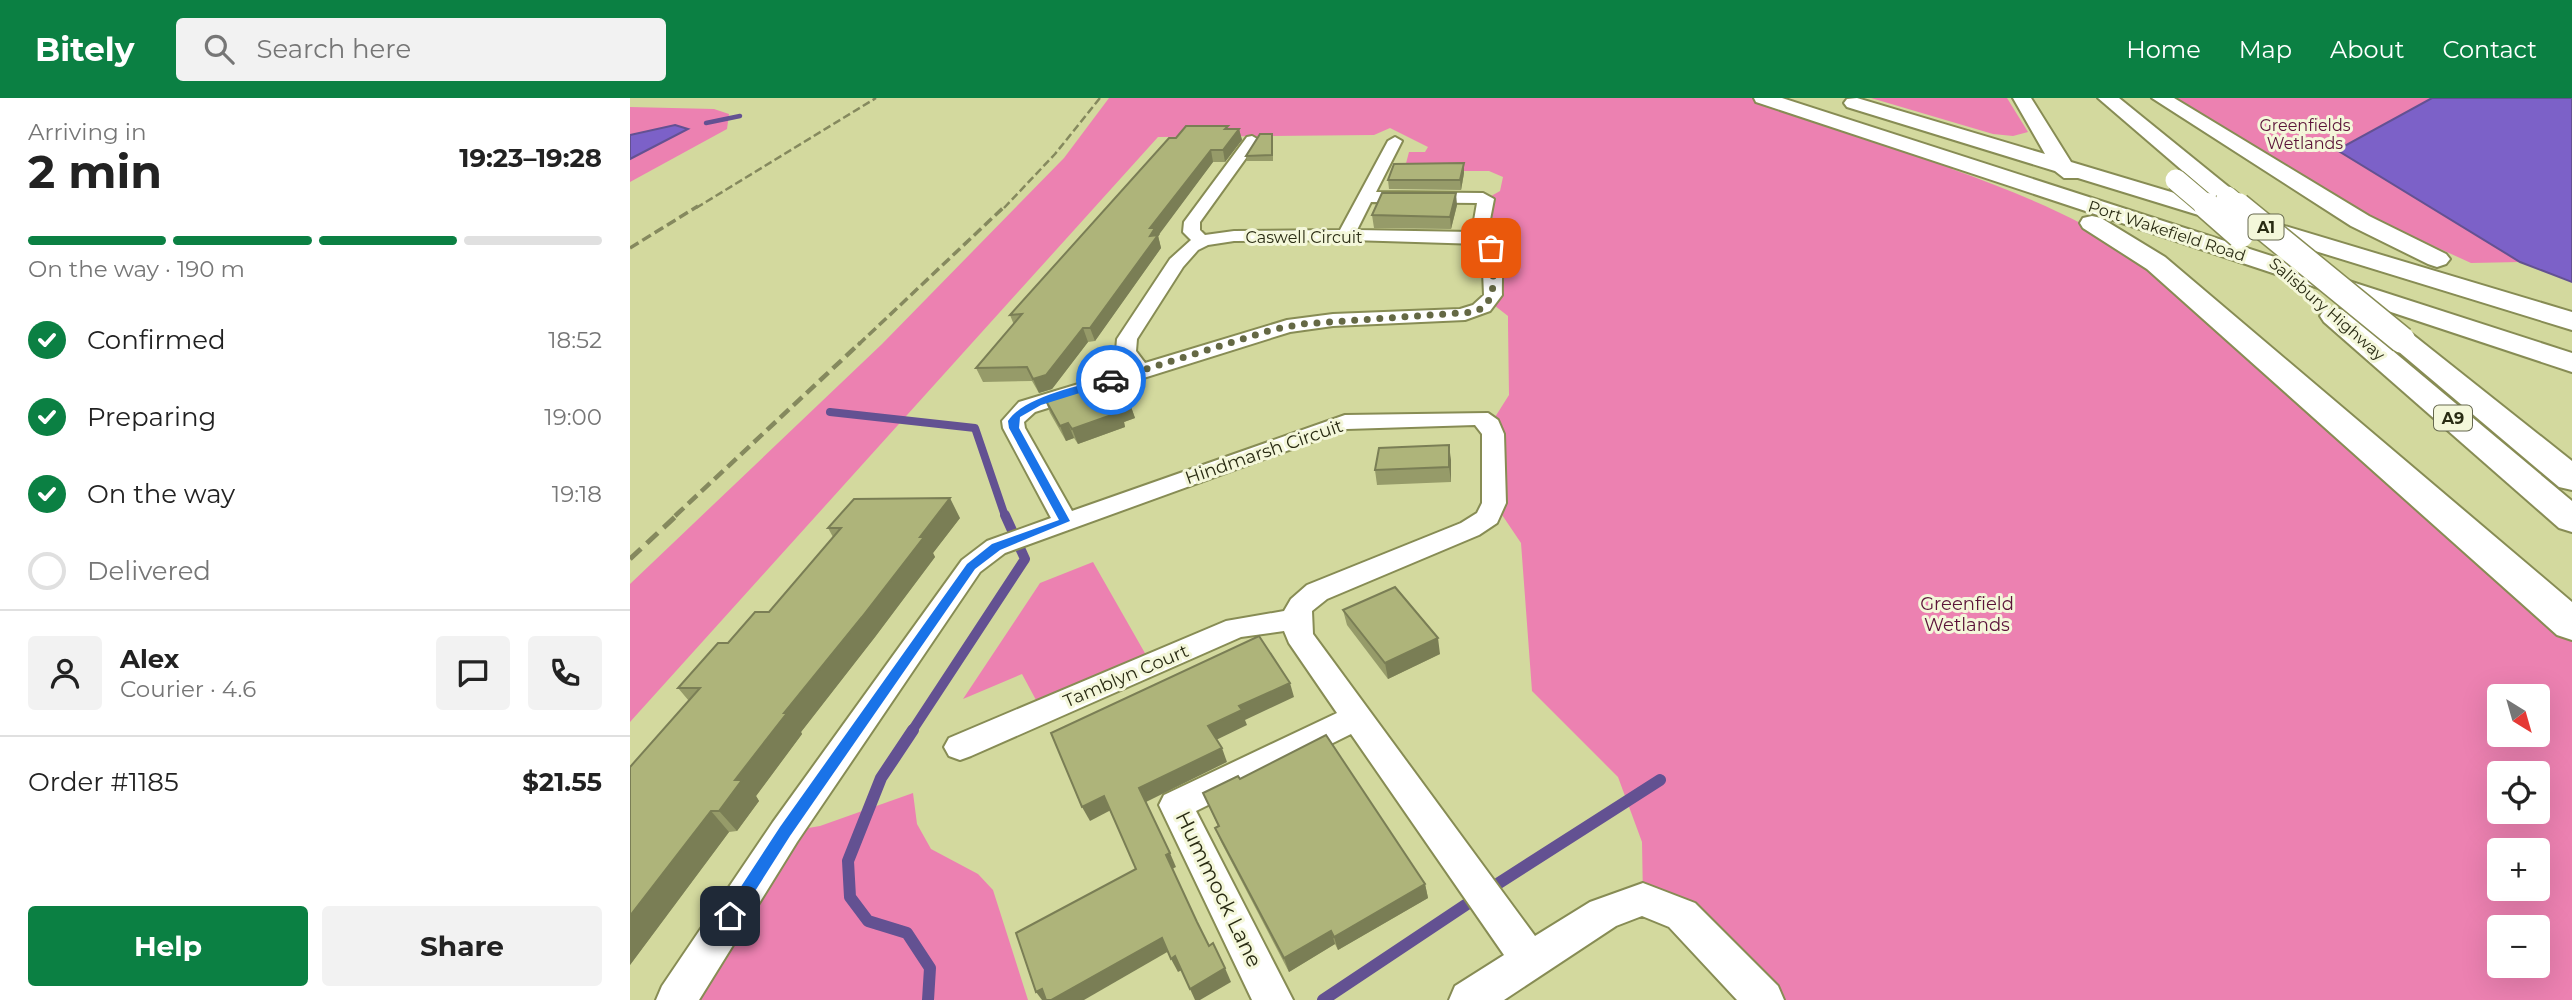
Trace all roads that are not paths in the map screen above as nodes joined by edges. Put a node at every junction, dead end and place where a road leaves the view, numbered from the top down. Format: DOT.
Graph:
graph roads {
  1 [pos="1763,98"];
  2 [pos="1813,98"];
  3 [pos="1838,98"];
  4 [pos="2022,98"];
  5 [pos="2082,98"];
  6 [pos="2107,98"];
  7 [pos="2161,98"];
  8 [pos="1959,134"];
  9 [pos="2046,136"];
  10 [pos="1252,140"];
  11 [pos="1395,141"];
  12 [pos="1960,164"];
  13 [pos="2063,167"];
  14 [pos="1367,197"];
  15 [pos="1347,233"];
  16 [pos="1477,237"];
  17 [pos="1201,240"];
  18 [pos="2572,312"];
  19 [pos="2572,321"];
  20 [pos="2570,357"];
  21 [pos="1140,371"];
  22 [pos="2572,479"];
  23 [pos="2572,520"];
  24 [pos="1065,521"];
  25 [pos="1296,619"];
  26 [pos="2572,625"];
  27 [pos="1355,718"];
  28 [pos="960,747"];
  29 [pos="1474,883"];
  30 [pos="1530,960"];
  31 [pos="676,1000"];
  32 [pos="1273,1000"];
  33 [pos="1469,1000"];
  34 [pos="1764,1000"];
  1 -- 12 [label="highway, Port Wakefield Road / A1"];
  2 -- 20 [label="highway"];
  3 -- 8 [label="highway, Port Wakefield Road / A1"];
  4 -- 9 [label="highway"];
  5 -- 23 [label="highway, Salisbury Highway / A9, bridge"];
  6 -- 22 [label="highway, Salisbury Highway / A9, bridge"];
  7 -- 18 [label="highway"];
  8 -- 9 [label="highway"];
  8 -- 13 [label="highway, Port Wakefield Road / A1"];
  9 -- 13 [label="highway"];
  10 -- 17 [label="street"];
  11 -- 14 [label="street"];
  12 -- 20 [label="highway, Port Wakefield Road / A1"];
  12 -- 26 [label="highway"];
  13 -- 19 [label="highway, Port Wakefield Road / A1"];
  13 -- 20 [label="highway"];
  14 -- 15 [label="street"];
  14 -- 16 [label="street"];
  15 -- 16 [label="street, Caswell Circuit"];
  15 -- 17 [label="street, Caswell Circuit"];
  16 -- 21 [label="street"];
  17 -- 21 [label="street"];
  21 -- 24 [label="street"];
  24 -- 25 [label="street, Hindmarsh Circuit"];
  24 -- 31 [label="street, Hindmarsh Circuit"];
  25 -- 27 [label="street"];
  25 -- 28 [label="street, Tamblyn Court"];
  27 -- 29 [label="street"];
  27 -- 32 [label="street, Hummock Lane"];
  29 -- 30 [label="street"];
  30 -- 33 [label="street"];
  30 -- 34 [label="street"];
}
